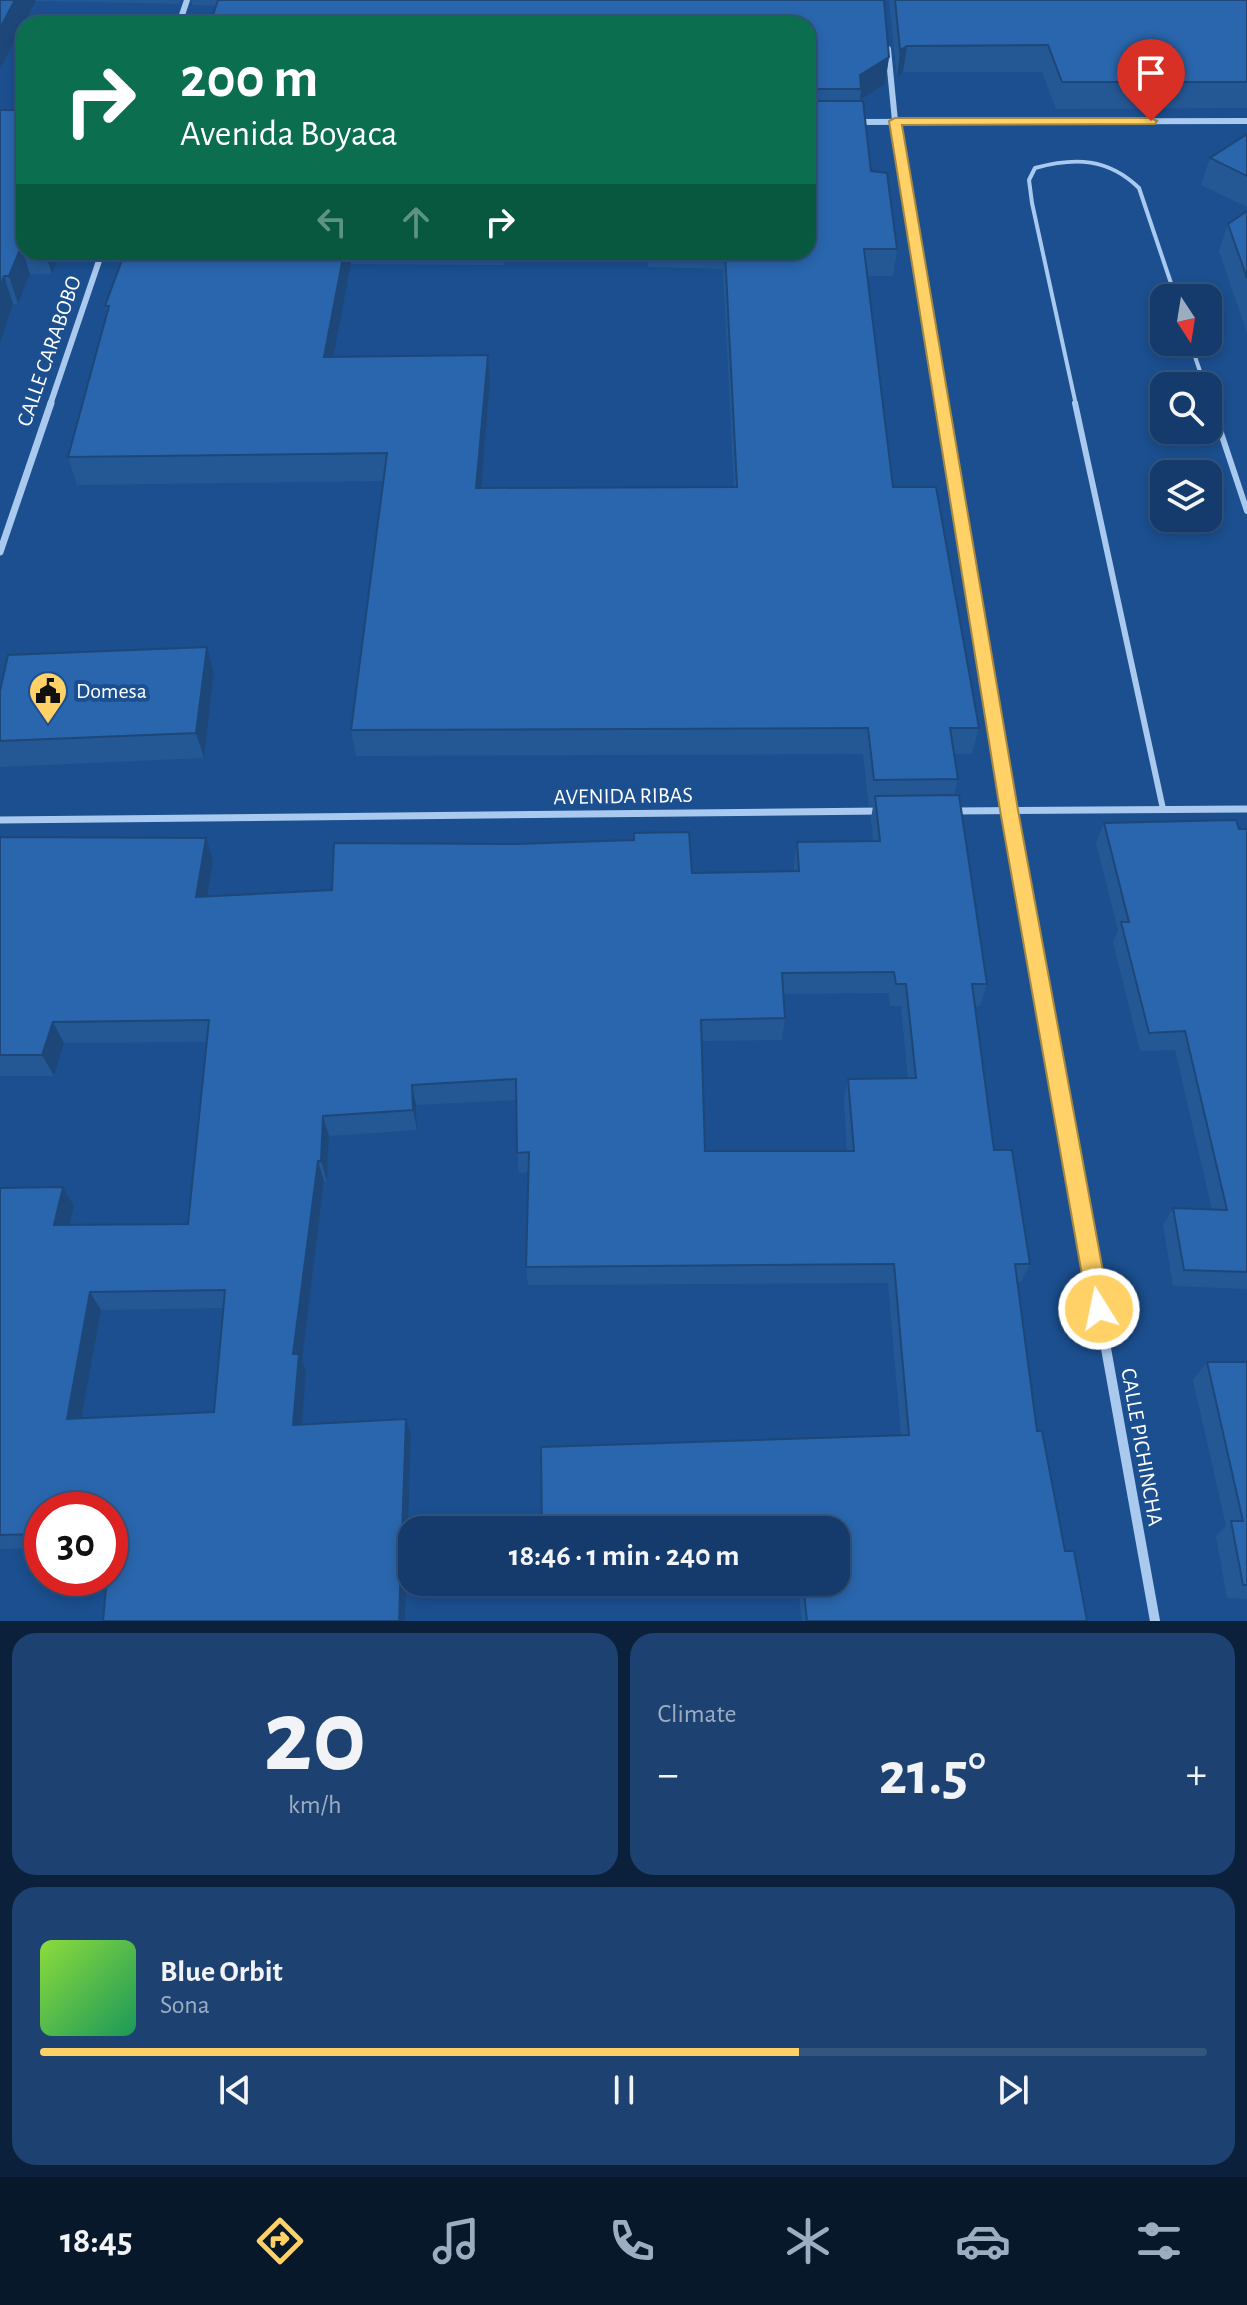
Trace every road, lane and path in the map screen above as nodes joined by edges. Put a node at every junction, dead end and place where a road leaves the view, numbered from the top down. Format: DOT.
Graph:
graph roads {
  1 [pos="887,45"];
  2 [pos="895,121"];
  3 [pos="1247,121"];
  4 [pos="852,122"];
  5 [pos="99,260"];
  6 [pos="1171,284"];
  7 [pos="1222,436"];
  8 [pos="1247,511"];
  9 [pos="0,552"];
  10 [pos="1163,809"];
  11 [pos="1247,809"];
  12 [pos="1009,810"];
  13 [pos="899,811"];
  14 [pos="946,811"];
  15 [pos="0,820"];
  16 [pos="1155,1621"];
  1 -- 2 [label="street, CALLE PICHINCHA"];
  2 -- 3 [label="street"];
  2 -- 4 [label="street"];
  2 -- 12 [label="street, CALLE PICHINCHA"];
  5 -- 9 [label="street, CALLE CARABOBO"];
  6 -- 10 [label="lane"];
  7 -- 8 [label="lane"];
  10 -- 11 [label="street"];
  10 -- 12 [label="street"];
  12 -- 14 [label="street"];
  12 -- 16 [label="street, CALLE PICHINCHA"];
  13 -- 15 [label="street, AVENIDA RIBAS"];
}
